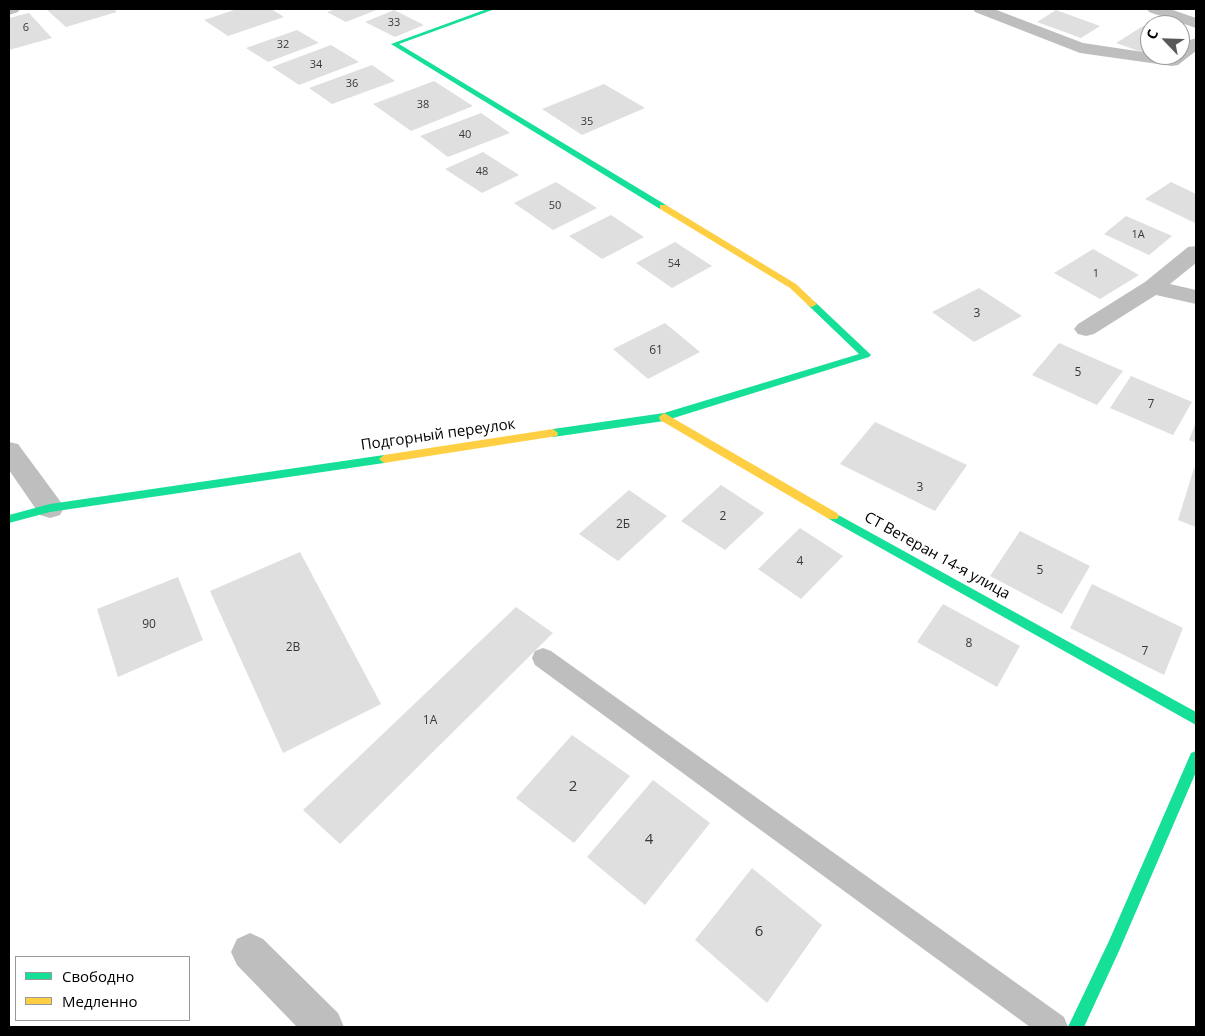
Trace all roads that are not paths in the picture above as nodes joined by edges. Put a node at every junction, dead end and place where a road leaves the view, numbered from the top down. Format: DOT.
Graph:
graph roads {
  1 [pos="492,9"];
  2 [pos="981,9"];
  3 [pos="1155,9"];
  4 [pos="1196,23"];
  5 [pos="1140,56"];
  6 [pos="1196,252"];
  7 [pos="1153,287"];
  8 [pos="1196,297"];
  9 [pos="1086,329"];
  10 [pos="664,417"];
  11 [pos="9,451"];
  12 [pos="50,508"];
  13 [pos="9,518"];
  14 [pos="543,658"];
  15 [pos="1196,719"];
  16 [pos="1196,757"];
  17 [pos="250,952"];
  18 [pos="324,1027"];
  19 [pos="1054,1027"];
  20 [pos="1076,1027"];
  1 -- 10 [label="street, Подгорный переулок"];
  2 -- 5 [label="street"];
  3 -- 4 [label="street"];
  6 -- 7 [label="street"];
  7 -- 8 [label="street"];
  7 -- 9 [label="street"];
  10 -- 12 [label="street, Подгорный переулок"];
  10 -- 15 [label="street, СТ Ветеран 14-я улица"];
  11 -- 12 [label="street"];
  12 -- 13 [label="street, Подгорный переулок"];
  14 -- 19 [label="lane"];
  16 -- 20 [label="street"];
  17 -- 18 [label="street"];
}
